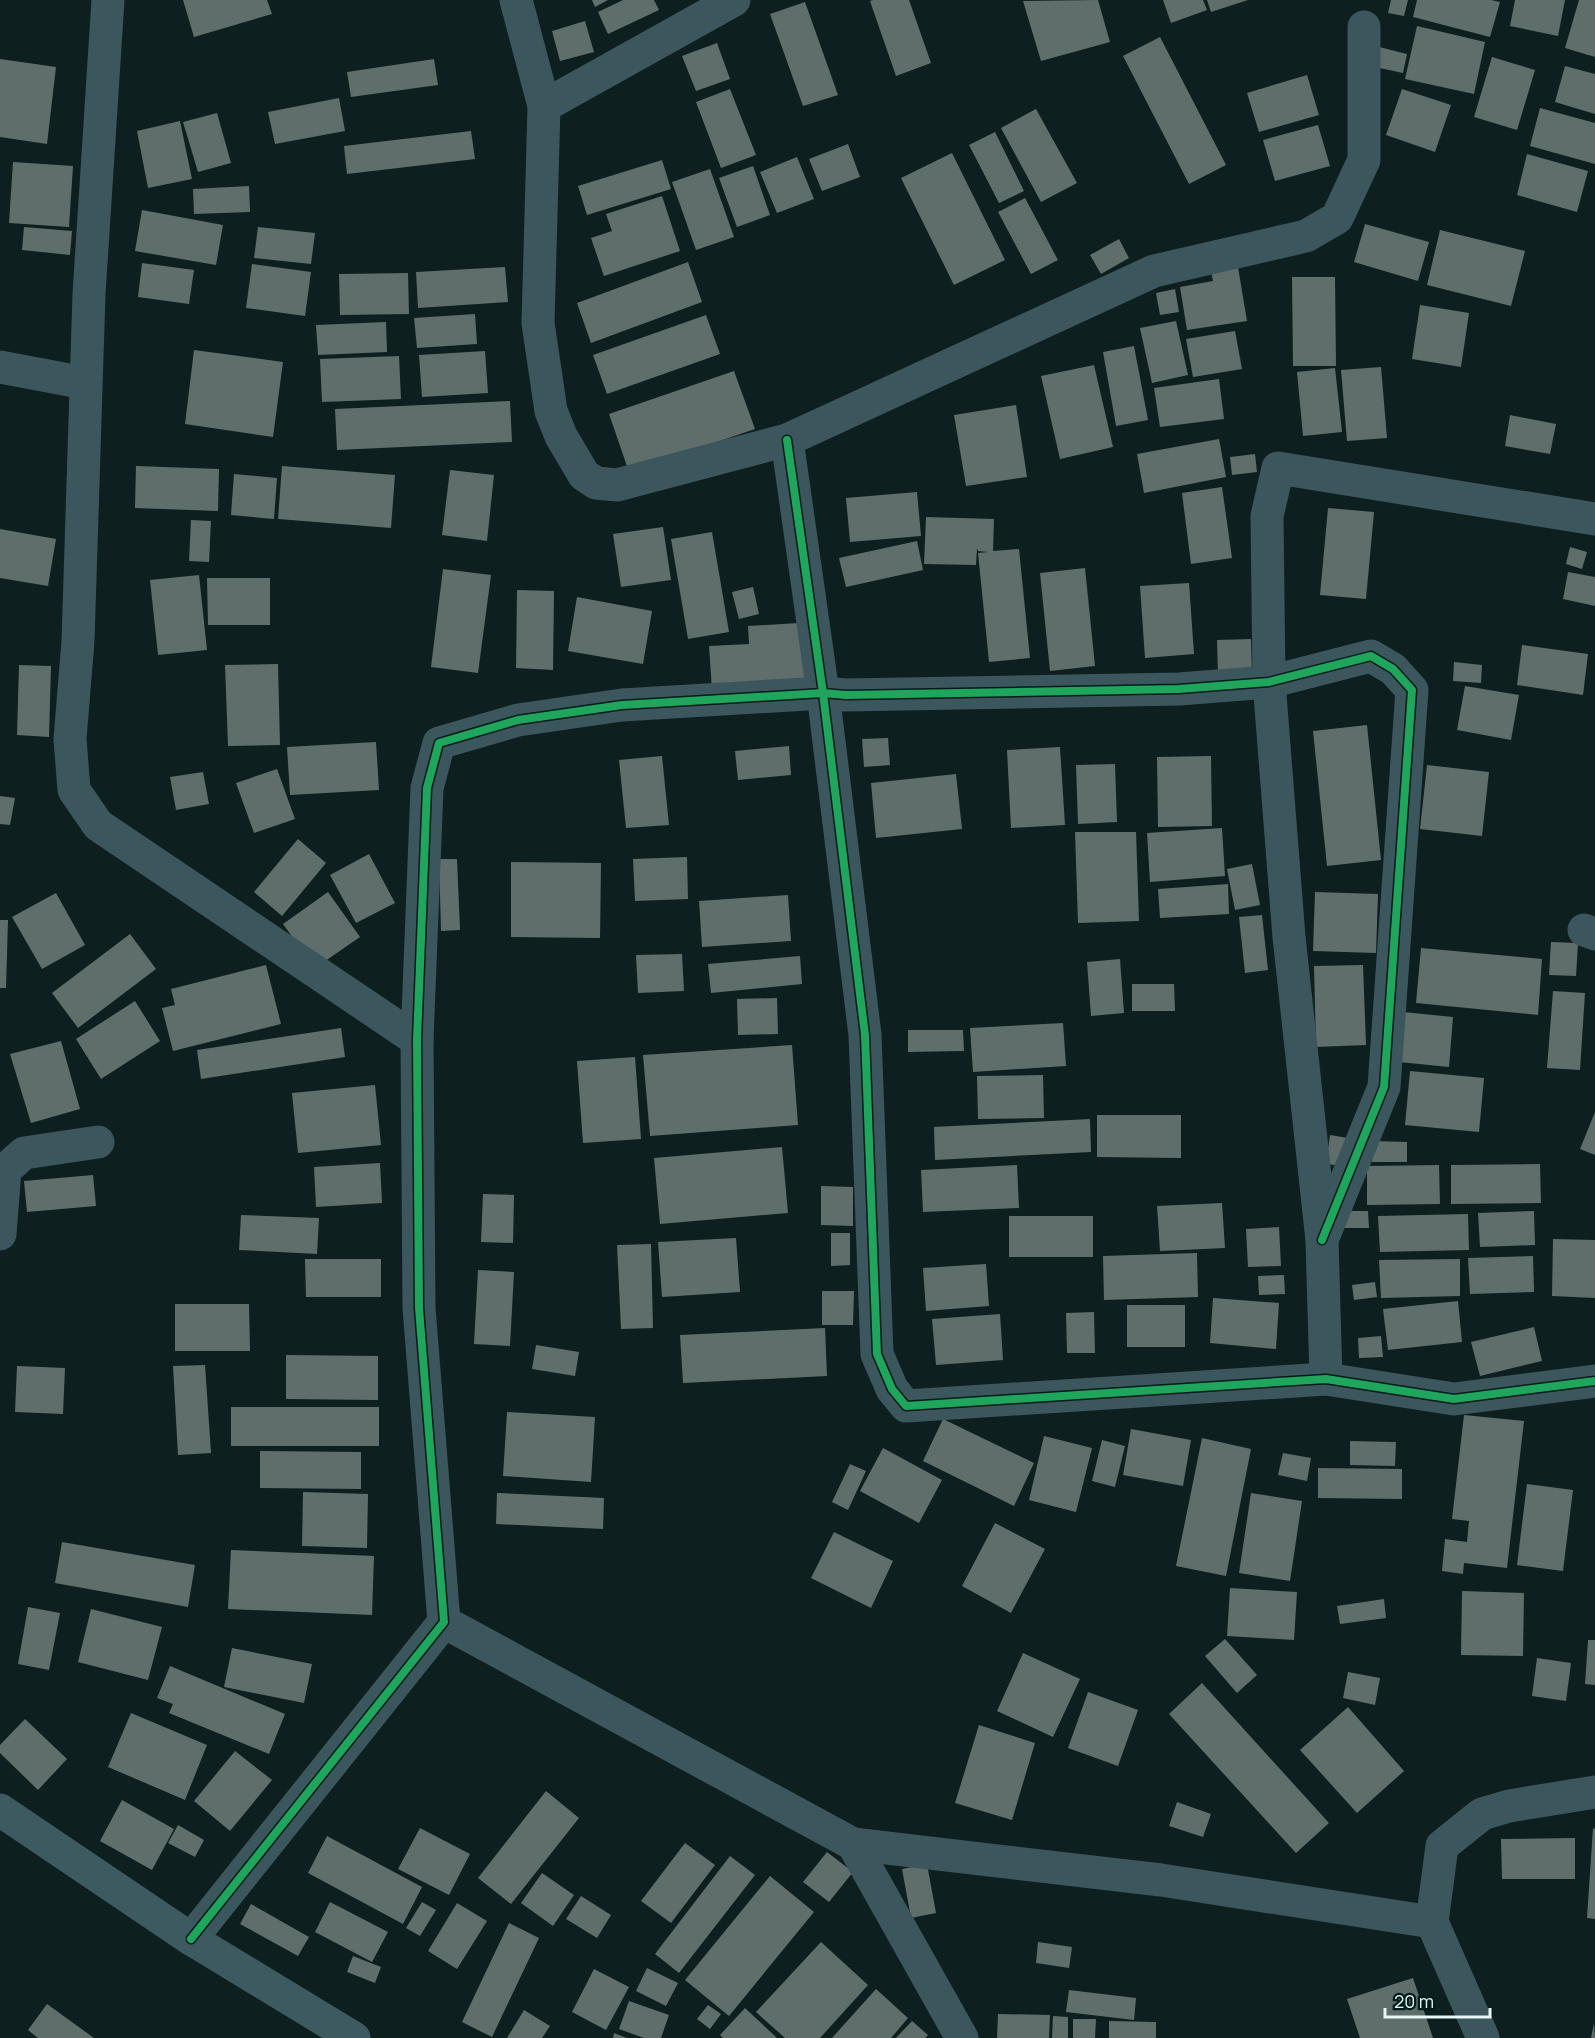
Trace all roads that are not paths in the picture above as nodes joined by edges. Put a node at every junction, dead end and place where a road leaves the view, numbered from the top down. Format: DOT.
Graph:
graph roads {
  1 [pos="108,0"];
  2 [pos="516,0"];
  3 [pos="734,0"];
  4 [pos="1364,27"];
  5 [pos="544,106"];
  6 [pos="0,367"];
  7 [pos="85,383"];
  8 [pos="787,440"];
  9 [pos="1592,510"];
  10 [pos="1269,682"];
  11 [pos="824,693"];
  12 [pos="417,1040"];
  13 [pos="98,1142"];
  14 [pos="0,1234"];
  15 [pos="1322,1240"];
  16 [pos="1326,1379"];
  17 [pos="1595,1381"];
  18 [pos="444,1622"];
  19 [pos="1595,1792"];
  20 [pos="0,1810"];
  21 [pos="853,1844"];
  22 [pos="1432,1922"];
  23 [pos="191,1939"];
  24 [pos="354,2038"];
  25 [pos="962,2038"];
  26 [pos="1483,2038"];
  1 -- 7 [label="street"];
  2 -- 5 [label="street"];
  3 -- 5 [label="street"];
  4 -- 8 [label="street"];
  5 -- 8 [label="street"];
  6 -- 7 [label="street"];
  7 -- 12 [label="street"];
  8 -- 11 [label="street"];
  9 -- 10 [label="street"];
  10 -- 11 [label="street"];
  10 -- 15 [label="street"];
  10 -- 15 [label="street"];
  11 -- 12 [label="street"];
  11 -- 16 [label="street"];
  12 -- 18 [label="street"];
  13 -- 14 [label="street"];
  15 -- 16 [label="street"];
  16 -- 17 [label="street"];
  18 -- 21 [label="street"];
  18 -- 23 [label="street"];
  19 -- 22 [label="street"];
  20 -- 23 [label="street"];
  21 -- 22 [label="street"];
  21 -- 25 [label="street"];
  22 -- 26 [label="street"];
  23 -- 24 [label="street"];
}
